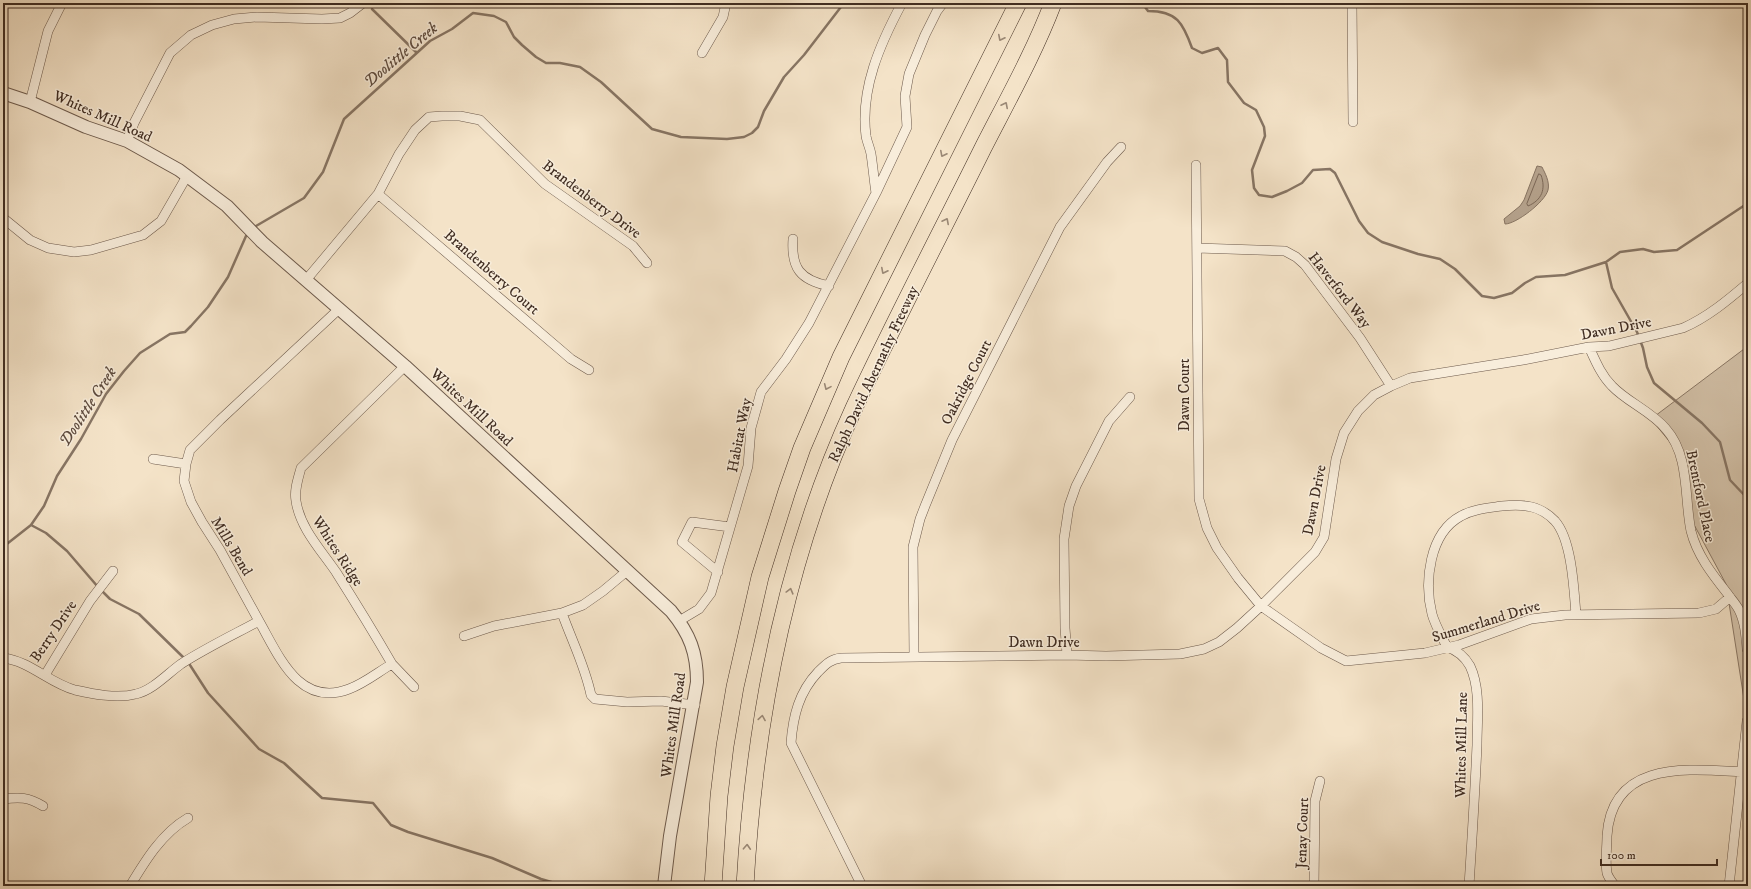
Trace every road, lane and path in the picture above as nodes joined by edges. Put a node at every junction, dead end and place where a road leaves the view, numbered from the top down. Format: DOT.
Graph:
graph roads {
  1 [pos="62,3"];
  2 [pos="362,3"];
  3 [pos="726,3"];
  4 [pos="902,3"];
  5 [pos="944,3"];
  6 [pos="1018,3"];
  7 [pos="1053,3"];
  8 [pos="1352,3"];
  9 [pos="702,53"];
  10 [pos="3,93"];
  11 [pos="30,102"];
  12 [pos="1353,122"];
  13 [pos="127,141"];
  14 [pos="1121,147"];
  15 [pos="1196,164"];
  16 [pos="187,176"];
  17 [pos="876,193"];
  18 [pos="378,194"];
  19 [pos="3,218"];
  20 [pos="793,239"];
  21 [pos="1197,248"];
  22 [pos="647,263"];
  23 [pos="306,280"];
  24 [pos="1748,283"];
  25 [pos="829,286"];
  26 [pos="339,308"];
  27 [pos="1589,347"];
  28 [pos="405,366"];
  29 [pos="589,370"];
  30 [pos="1391,386"];
  31 [pos="1130,397"];
  32 [pos="153,459"];
  33 [pos="186,464"];
  34 [pos="730,527"];
  35 [pos="113,571"];
  36 [pos="627,571"];
  37 [pos="718,572"];
  38 [pos="1730,598"];
  39 [pos="1261,606"];
  40 [pos="562,613"];
  41 [pos="1576,615"];
  42 [pos="679,620"];
  43 [pos="259,621"];
  44 [pos="464,636"];
  45 [pos="1447,647"];
  46 [pos="1747,649"];
  47 [pos="1067,655"];
  48 [pos="914,657"];
  49 [pos="3,658"];
  50 [pos="392,664"];
  51 [pos="44,675"];
  52 [pos="414,687"];
  53 [pos="694,705"];
  54 [pos="1747,721"];
  55 [pos="1745,771"];
  56 [pos="1320,781"];
  57 [pos="3,800"];
  58 [pos="43,806"];
  59 [pos="188,818"];
  60 [pos="130,886"];
  61 [pos="664,886"];
  62 [pos="713,886"];
  63 [pos="745,886"];
  64 [pos="862,886"];
  65 [pos="1314,886"];
  66 [pos="1469,886"];
  67 [pos="1615,886"];
  68 [pos="1729,886"];
  1 -- 11 [label="street"];
  2 -- 13 [label="street"];
  3 -- 9 [label="street"];
  4 -- 17 [label="street"];
  5 -- 17 [label="street, Habitat Way"];
  6 -- 62 [label="highway, one-way"];
  63 -- 7 [label="highway, Ralph David Abernathy Freeway, one-way"];
  8 -- 12 [label="street"];
  10 -- 11 [label="street, Whites Mill Road"];
  11 -- 13 [label="street, Whites Mill Road"];
  13 -- 16 [label="street, Whites Mill Road"];
  14 -- 48 [label="street, Oakridge Court"];
  15 -- 21 [label="street, Dawn Court"];
  16 -- 19 [label="street"];
  16 -- 23 [label="street, Whites Mill Road"];
  17 -- 25 [label="street, Habitat Way"];
  18 -- 22 [label="street, Brandenberry Drive"];
  18 -- 23 [label="street, Brandenberry Drive"];
  18 -- 29 [label="street, Brandenberry Court"];
  20 -- 25 [label="street"];
  21 -- 30 [label="street, Haverford Way"];
  21 -- 39 [label="street, Dawn Court"];
  23 -- 26 [label="street, Whites Mill Road"];
  24 -- 27 [label="street, Dawn Drive"];
  25 -- 34 [label="street, Habitat Way"];
  26 -- 28 [label="street, Whites Mill Road"];
  26 -- 33 [label="street, Mills Bend"];
  27 -- 30 [label="street, Dawn Drive"];
  27 -- 38 [label="street, Brentford Place"];
  28 -- 36 [label="street, Whites Mill Road"];
  28 -- 50 [label="street, Whites Ridge"];
  30 -- 39 [label="street, Dawn Drive"];
  31 -- 47 [label="street"];
  32 -- 33 [label="street"];
  33 -- 43 [label="street, Mills Bend"];
  34 -- 37 [label="street, Habitat Way"];
  34 -- 37 [label="street"];
  35 -- 51 [label="street, Berry Drive"];
  36 -- 40 [label="street"];
  36 -- 42 [label="street, Whites Mill Road"];
  37 -- 42 [label="street, Habitat Way"];
  38 -- 41 [label="street, Summerland Drive"];
  38 -- 46 [label="street, Brentford Place"];
  39 -- 45 [label="street, Summerland Drive"];
  39 -- 47 [label="street, Dawn Drive"];
  40 -- 44 [label="street"];
  40 -- 53 [label="street"];
  41 -- 45 [label="street, Summerland Drive"];
  41 -- 45 [label="street"];
  42 -- 53 [label="street, Whites Mill Road"];
  43 -- 50 [label="street"];
  43 -- 51 [label="street"];
  45 -- 66 [label="street, Whites Mill Lane"];
  47 -- 48 [label="street, Dawn Drive"];
  48 -- 64 [label="street, Dawn Drive"];
  49 -- 51 [label="street, Berry Drive"];
  50 -- 52 [label="street, Whites Ridge"];
  53 -- 61 [label="street, Whites Mill Road"];
  54 -- 55 [label="street"];
  55 -- 67 [label="street"];
  55 -- 68 [label="street"];
  56 -- 65 [label="street, Jenay Court"];
  57 -- 58 [label="street"];
  59 -- 60 [label="street"];
}
